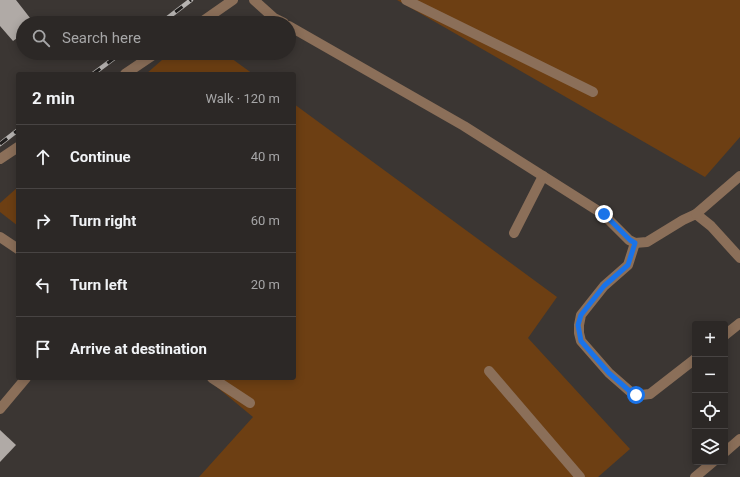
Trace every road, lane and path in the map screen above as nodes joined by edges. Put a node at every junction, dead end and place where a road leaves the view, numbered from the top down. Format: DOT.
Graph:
graph roads {
  1 [pos="233,0"];
  2 [pos="254,0"];
  3 [pos="406,0"];
  4 [pos="210,16"];
  5 [pos="272,16"];
  6 [pos="296,30"];
  7 [pos="146,60"];
  8 [pos="128,72"];
  9 [pos="592,92"];
  10 [pos="16,148"];
  11 [pos="0,160"];
  12 [pos="543,176"];
  13 [pos="740,176"];
  14 [pos="696,214"];
  15 [pos="514,233"];
  16 [pos="0,237"];
  17 [pos="635,243"];
  18 [pos="16,248"];
  19 [pos="740,258"];
  20 [pos="740,323"];
  21 [pos="728,333"];
  22 [pos="692,360"];
  23 [pos="488,371"];
  24 [pos="24,380"];
  25 [pos="215,380"];
  26 [pos="250,403"];
  27 [pos="0,409"];
  28 [pos="740,439"];
  29 [pos="728,449"];
  30 [pos="709,465"];
  31 [pos="580,477"];
  32 [pos="695,477"];
  1 -- 4 [label="street"];
  2 -- 5 [label="street"];
  3 -- 9 [label="street"];
  6 -- 12 [label="street"];
  7 -- 8 [label="street"];
  10 -- 11 [label="street"];
  12 -- 15 [label="street"];
  12 -- 17 [label="street"];
  13 -- 14 [label="street"];
  14 -- 17 [label="street"];
  14 -- 19 [label="street"];
  16 -- 18 [label="street"];
  17 -- 22 [label="street"];
  20 -- 21 [label="street"];
  23 -- 31 [label="street"];
  24 -- 27 [label="street"];
  25 -- 26 [label="street"];
  28 -- 29 [label="street"];
  30 -- 32 [label="street"];
}
